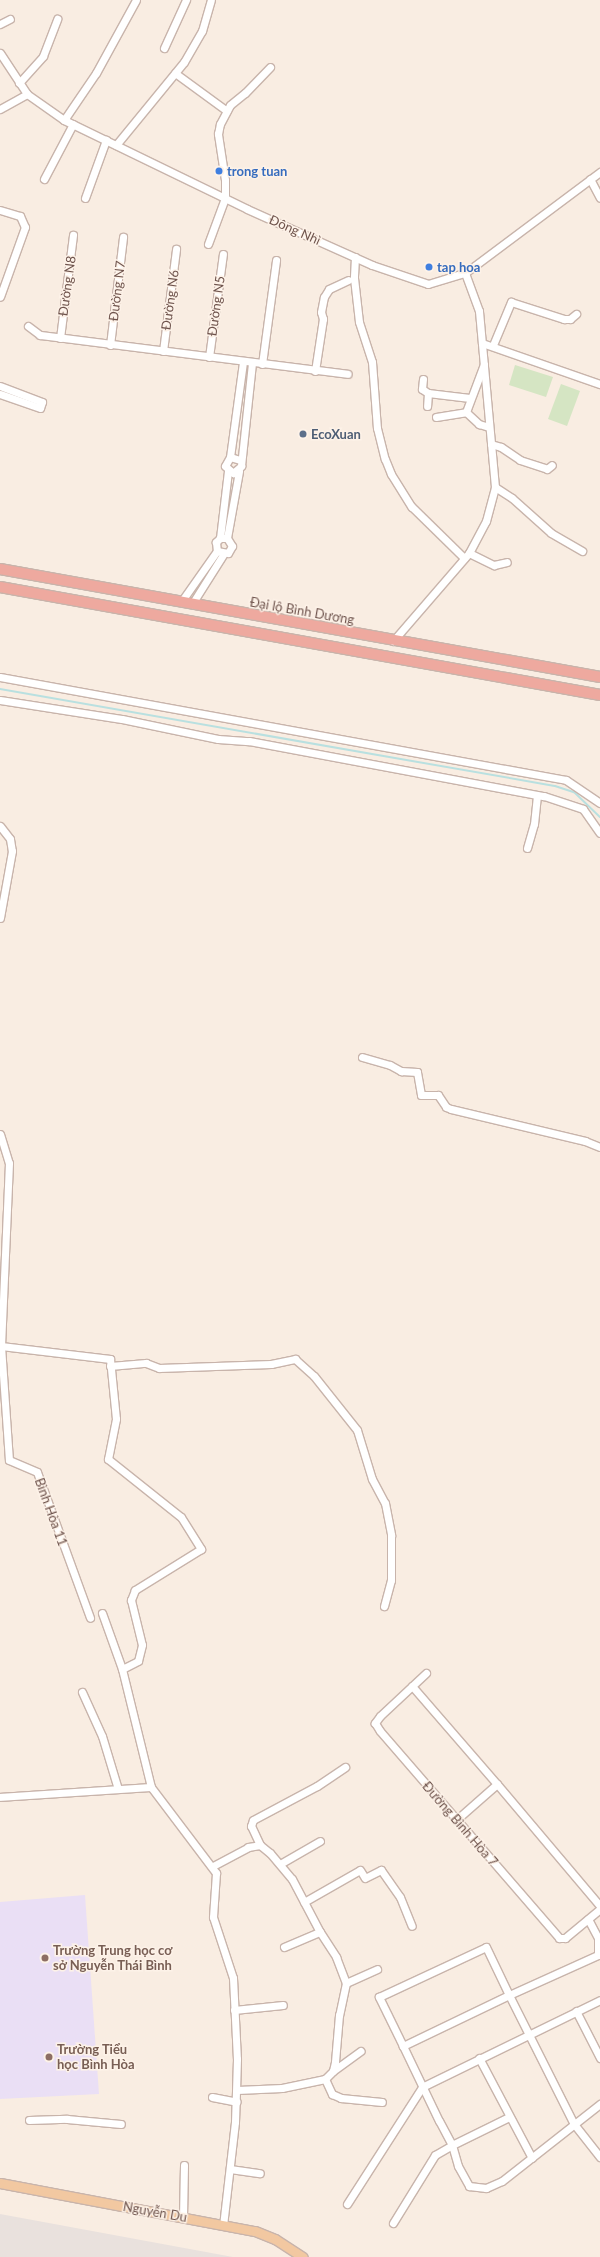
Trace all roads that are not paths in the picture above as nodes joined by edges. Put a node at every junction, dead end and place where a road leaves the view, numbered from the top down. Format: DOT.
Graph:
graph roads {
  1 [pos="136,0"];
  2 [pos="186,0"];
  3 [pos="210,0"];
  4 [pos="10,19"];
  5 [pos="57,19"];
  6 [pos="0,24"];
  7 [pos="164,48"];
  8 [pos="1,57"];
  9 [pos="270,67"];
  10 [pos="175,73"];
  11 [pos="18,83"];
  12 [pos="27,94"];
  13 [pos="0,109"];
  14 [pos="227,111"];
  15 [pos="64,120"];
  16 [pos="73,124"];
  17 [pos="106,140"];
  18 [pos="116,145"];
  19 [pos="600,172"];
  20 [pos="44,179"];
  21 [pos="590,179"];
  22 [pos="85,198"];
  23 [pos="225,198"];
  24 [pos="600,198"];
  25 [pos="0,210"];
  26 [pos="73,235"];
  27 [pos="123,237"];
  28 [pos="208,244"];
  29 [pos="176,248"];
  30 [pos="223,254"];
  31 [pos="355,257"];
  32 [pos="276,260"];
  33 [pos="465,273"];
  34 [pos="348,280"];
  35 [pos="0,297"];
  36 [pos="576,314"];
  37 [pos="28,326"];
  38 [pos="60,338"];
  39 [pos="482,343"];
  40 [pos="110,345"];
  41 [pos="492,346"];
  42 [pos="163,352"];
  43 [pos="209,357"];
  44 [pos="243,362"];
  45 [pos="252,363"];
  46 [pos="262,364"];
  47 [pos="484,364"];
  48 [pos="315,371"];
  49 [pos="348,374"];
  50 [pos="423,379"];
  51 [pos="600,384"];
  52 [pos="0,386"];
  53 [pos="428,393"];
  54 [pos="0,394"];
  55 [pos="470,398"];
  56 [pos="427,406"];
  57 [pos="466,412"];
  58 [pos="436,417"];
  59 [pos="489,427"];
  60 [pos="491,444"];
  61 [pos="230,457"];
  62 [pos="240,460"];
  63 [pos="552,464"];
  64 [pos="228,471"];
  65 [pos="239,471"];
  66 [pos="494,487"];
  67 [pos="224,538"];
  68 [pos="582,551"];
  69 [pos="220,553"];
  70 [pos="467,556"];
  71 [pos="507,562"];
  72 [pos="0,570"];
  73 [pos="0,587"];
  74 [pos="181,602"];
  75 [pos="192,604"];
  76 [pos="178,619"];
  77 [pos="189,621"];
  78 [pos="393,641"];
  79 [pos="0,677"];
  80 [pos="600,677"];
  81 [pos="600,695"];
  82 [pos="0,700"];
  83 [pos="537,795"];
  84 [pos="600,803"];
  85 [pos="0,826"];
  86 [pos="600,834"];
  87 [pos="528,848"];
  88 [pos="0,918"];
  89 [pos="362,1057"];
  90 [pos="0,1134"];
  91 [pos="600,1147"];
  92 [pos="0,1346"];
  93 [pos="110,1366"];
  94 [pos="384,1606"];
  95 [pos="102,1612"];
  96 [pos="90,1618"];
  97 [pos="122,1669"];
  98 [pos="426,1674"];
  99 [pos="412,1686"];
  100 [pos="82,1692"];
  101 [pos="345,1767"];
  102 [pos="497,1784"];
  103 [pos="151,1787"];
  104 [pos="118,1789"];
  105 [pos="0,1797"];
  106 [pos="456,1820"];
  107 [pos="320,1842"];
  108 [pos="260,1845"];
  109 [pos="280,1864"];
  110 [pos="213,1866"];
  111 [pos="304,1902"];
  112 [pos="600,1906"];
  113 [pos="600,1909"];
  114 [pos="588,1920"];
  115 [pos="412,1926"];
  116 [pos="320,1932"];
  117 [pos="284,1947"];
  118 [pos="599,1955"];
  119 [pos="377,1969"];
  120 [pos="346,1984"];
  121 [pos="509,1995"];
  122 [pos="600,2000"];
  123 [pos="283,2005"];
  124 [pos="234,2010"];
  125 [pos="576,2011"];
  126 [pos="527,2033"];
  127 [pos="403,2046"];
  128 [pos="361,2051"];
  129 [pos="479,2058"];
  130 [pos="600,2058"];
  131 [pos="333,2070"];
  132 [pos="325,2079"];
  133 [pos="422,2087"];
  134 [pos="237,2090"];
  135 [pos="212,2097"];
  136 [pos="236,2102"];
  137 [pos="382,2102"];
  138 [pos="600,2104"];
  139 [pos="509,2117"];
  140 [pos="29,2120"];
  141 [pos="121,2124"];
  142 [pos="574,2124"];
  143 [pos="452,2145"];
  144 [pos="600,2157"];
  145 [pos="532,2158"];
  146 [pos="184,2165"];
  147 [pos="230,2169"];
  148 [pos="260,2173"];
  149 [pos="0,2183"];
  150 [pos="348,2204"];
  151 [pos="183,2218"];
  152 [pos="393,2223"];
  153 [pos="223,2225"];
  154 [pos="304,2257"];
  1 -- 15 [label="street"];
  2 -- 7 [label="street"];
  3 -- 10 [label="street"];
  4 -- 6 [label="street"];
  5 -- 11 [label="street"];
  8 -- 11 [label="street, Đông Nhì"];
  9 -- 14 [label="street"];
  10 -- 14 [label="street"];
  10 -- 18 [label="street"];
  11 -- 12 [label="street, Đông Nhì"];
  12 -- 13 [label="street"];
  12 -- 15 [label="street, Đông Nhì"];
  14 -- 23 [label="street"];
  15 -- 16 [label="street, Đông Nhì"];
  16 -- 17 [label="street, Đông Nhì"];
  16 -- 20 [label="street"];
  17 -- 18 [label="street, Đông Nhì"];
  17 -- 22 [label="street"];
  18 -- 23 [label="street, Đông Nhì"];
  19 -- 21 [label="street, Đông Nhì"];
  21 -- 24 [label="street"];
  21 -- 33 [label="street, Đông Nhì"];
  23 -- 28 [label="street"];
  23 -- 31 [label="street, Đông Nhì"];
  25 -- 35 [label="street"];
  26 -- 38 [label="street, Đường N8"];
  27 -- 40 [label="street, Đường N7"];
  29 -- 42 [label="street, Đường N6"];
  30 -- 43 [label="street, Đường N5"];
  31 -- 33 [label="street, Đông Nhì"];
  31 -- 70 [label="street"];
  32 -- 46 [label="street"];
  33 -- 39 [label="street"];
  34 -- 48 [label="street"];
  36 -- 41 [label="street"];
  37 -- 38 [label="street"];
  38 -- 40 [label="street"];
  39 -- 41 [label="street"];
  39 -- 47 [label="street"];
  40 -- 42 [label="street"];
  41 -- 51 [label="street"];
  42 -- 43 [label="street"];
  43 -- 44 [label="street"];
  44 -- 45 [label="street"];
  44 -- 61 [label="street"];
  45 -- 46 [label="street"];
  45 -- 62 [label="street"];
  46 -- 48 [label="street"];
  47 -- 55 [label="street"];
  47 -- 59 [label="street"];
  48 -- 49 [label="street"];
  50 -- 53 [label="street"];
  52 -- 54 [label="street"];
  53 -- 55 [label="street"];
  53 -- 56 [label="street"];
  55 -- 57 [label="street"];
  57 -- 58 [label="street"];
  57 -- 59 [label="street"];
  59 -- 60 [label="street"];
  60 -- 63 [label="street"];
  60 -- 66 [label="street"];
  61 -- 62 [label="street"];
  61 -- 64 [label="street"];
  62 -- 65 [label="street"];
  64 -- 65 [label="street"];
  64 -- 67 [label="street"];
  65 -- 67 [label="street"];
  66 -- 68 [label="street"];
  66 -- 70 [label="street"];
  67 -- 69 [label="street"];
  67 -- 69 [label="street"];
  69 -- 74 [label="street"];
  69 -- 75 [label="street"];
  70 -- 71 [label="street"];
  70 -- 78 [label="street"];
  72 -- 74 [label="highway, Đại lộ Bình Dương"];
  73 -- 76 [label="highway"];
  74 -- 75 [label="highway, Đại lộ Bình Dương"];
  74 -- 76 [label="highway"];
  75 -- 77 [label="highway"];
  75 -- 78 [label="highway, Đại lộ Bình Dương"];
  76 -- 77 [label="highway"];
  77 -- 81 [label="highway"];
  78 -- 80 [label="highway, Đại lộ Bình Dương"];
  79 -- 84 [label="street"];
  82 -- 83 [label="street"];
  83 -- 86 [label="street"];
  83 -- 87 [label="street"];
  85 -- 88 [label="street"];
  89 -- 91 [label="street"];
  90 -- 92 [label="street, Bình Hòa 11"];
  92 -- 93 [label="street"];
  92 -- 96 [label="street, Bình Hòa 11"];
  93 -- 94 [label="street"];
  93 -- 97 [label="street"];
  95 -- 97 [label="street"];
  97 -- 103 [label="street"];
  98 -- 99 [label="street, Đường Bình Hòa 7"];
  99 -- 102 [label="street"];
  99 -- 106 [label="street, Đường Bình Hòa 7"];
  100 -- 104 [label="street"];
  101 -- 108 [label="street"];
  102 -- 106 [label="street"];
  102 -- 112 [label="street"];
  103 -- 104 [label="street"];
  103 -- 110 [label="street"];
  104 -- 105 [label="street"];
  106 -- 114 [label="street, Đường Bình Hòa 7"];
  107 -- 109 [label="street"];
  108 -- 109 [label="street"];
  108 -- 110 [label="street"];
  109 -- 111 [label="street"];
  110 -- 124 [label="street"];
  111 -- 115 [label="street"];
  111 -- 116 [label="street"];
  113 -- 114 [label="street, Đường Bình Hòa 7"];
  114 -- 118 [label="street"];
  116 -- 117 [label="street"];
  116 -- 120 [label="street"];
  118 -- 121 [label="street"];
  119 -- 120 [label="street"];
  120 -- 131 [label="street"];
  121 -- 126 [label="street"];
  121 -- 127 [label="street"];
  121 -- 127 [label="street"];
  122 -- 125 [label="street"];
  123 -- 124 [label="street"];
  124 -- 134 [label="street"];
  125 -- 126 [label="street"];
  125 -- 130 [label="street"];
  126 -- 129 [label="street"];
  126 -- 142 [label="street"];
  127 -- 133 [label="street"];
  128 -- 131 [label="street"];
  129 -- 133 [label="street"];
  129 -- 139 [label="street"];
  131 -- 132 [label="street"];
  132 -- 134 [label="street"];
  132 -- 137 [label="street"];
  133 -- 143 [label="street"];
  133 -- 150 [label="street"];
  134 -- 136 [label="street"];
  135 -- 136 [label="street"];
  136 -- 147 [label="street"];
  138 -- 142 [label="street"];
  139 -- 143 [label="street"];
  139 -- 145 [label="street"];
  140 -- 141 [label="street"];
  142 -- 144 [label="street"];
  142 -- 145 [label="street"];
  143 -- 145 [label="street"];
  143 -- 152 [label="street"];
  146 -- 151 [label="street"];
  147 -- 148 [label="street"];
  147 -- 153 [label="street"];
  149 -- 151 [label="main road, Nguyễn Du"];
  151 -- 153 [label="main road, Nguyễn Du"];
  153 -- 154 [label="main road, Nguyễn Du"];
}
